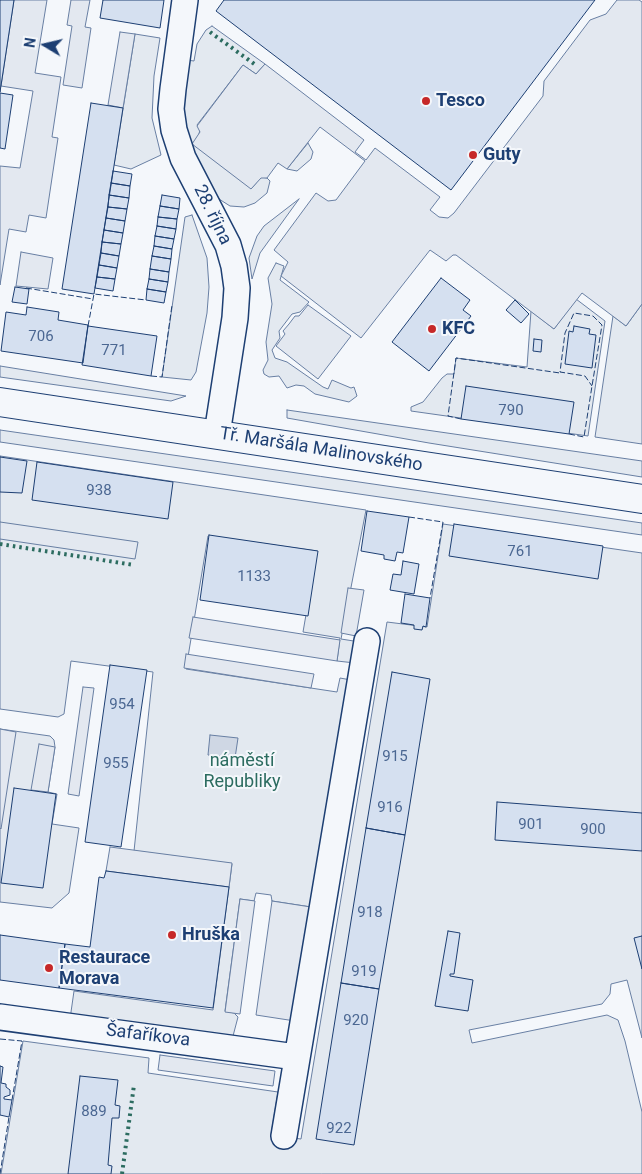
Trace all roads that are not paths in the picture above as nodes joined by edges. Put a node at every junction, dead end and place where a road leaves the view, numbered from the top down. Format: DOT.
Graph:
graph roads {
  1 [pos="185,0"];
  2 [pos="0,402"];
  3 [pos="217,434"];
  4 [pos="642,499"];
  5 [pos="367,641"];
  6 [pos="0,1017"];
  7 [pos="296,1057"];
  8 [pos="284,1136"];
  1 -- 3 [label="street, 28. října"];
  2 -- 3 [label="main road, Tř. Maršála Malinovského"];
  3 -- 4 [label="main road, Tř. Maršála Malinovského"];
  5 -- 7 [label="street"];
  6 -- 7 [label="street, Šafaříkova"];
  7 -- 8 [label="street"];
}
